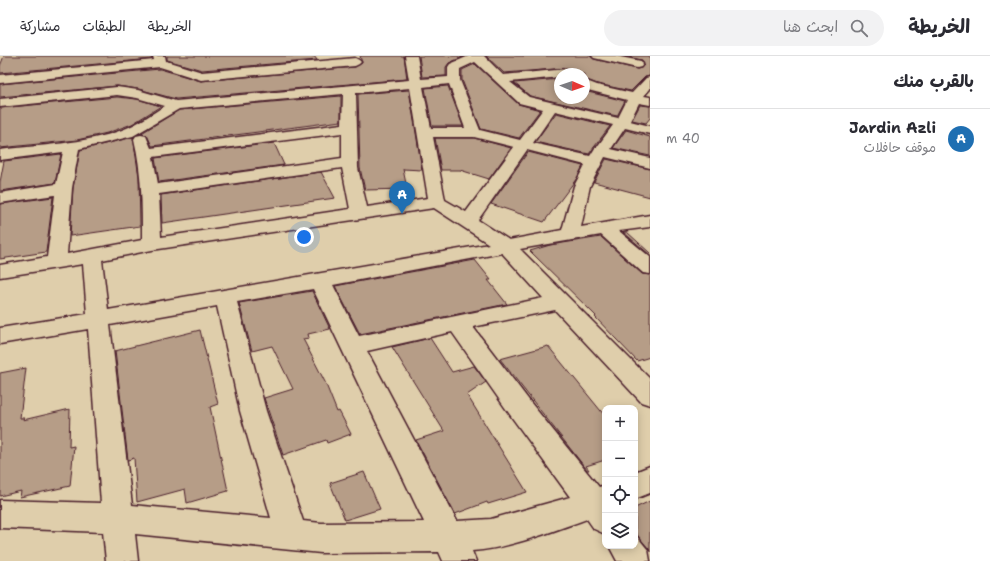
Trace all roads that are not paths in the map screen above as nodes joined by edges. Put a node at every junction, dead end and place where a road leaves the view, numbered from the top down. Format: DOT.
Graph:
graph roads {
  1 [pos="411,56"];
  2 [pos="598,56"];
  3 [pos="649,56"];
  4 [pos="478,57"];
  5 [pos="160,59"];
  6 [pos="354,59"];
  7 [pos="560,61"];
  8 [pos="104,62"];
  9 [pos="196,63"];
  10 [pos="637,64"];
  11 [pos="262,66"];
  12 [pos="561,68"];
  13 [pos="650,69"];
  14 [pos="554,75"];
  15 [pos="202,76"];
  16 [pos="0,79"];
  17 [pos="501,79"];
  18 [pos="454,80"];
  19 [pos="650,81"];
  20 [pos="416,83"];
  21 [pos="590,86"];
  22 [pos="356,89"];
  23 [pos="278,96"];
  24 [pos="635,98"];
  25 [pos="650,101"];
  26 [pos="0,103"];
  27 [pos="176,105"];
  28 [pos="551,107"];
  29 [pos="622,123"];
  30 [pos="138,128"];
  31 [pos="349,128"];
  32 [pos="650,130"];
  33 [pos="425,132"];
  34 [pos="474,133"];
  35 [pos="524,144"];
  36 [pos="72,146"];
  37 [pos="146,153"];
  38 [pos="0,155"];
  39 [pos="597,157"];
  40 [pos="350,162"];
  41 [pos="650,163"];
  42 [pos="64,188"];
  43 [pos="150,190"];
  44 [pos="0,198"];
  45 [pos="437,202"];
  46 [pos="359,212"];
  47 [pos="650,221"];
  48 [pos="468,222"];
  49 [pos="604,228"];
  50 [pos="570,234"];
  51 [pos="152,244"];
  52 [pos="507,247"];
  53 [pos="92,256"];
  54 [pos="56,262"];
  55 [pos="650,268"];
  56 [pos="0,271"];
  57 [pos="320,281"];
  58 [pos="225,296"];
  59 [pos="560,302"];
  60 [pos="98,319"];
  61 [pos="458,323"];
  62 [pos="0,336"];
  63 [pos="354,346"];
  64 [pos="646,384"];
  65 [pos="650,479"];
  66 [pos="638,485"];
  67 [pos="601,507"];
  68 [pos="0,514"];
  69 [pos="118,518"];
  70 [pos="292,535"];
  71 [pos="454,549"];
  72 [pos="627,549"];
  73 [pos="122,561"];
  74 [pos="637,561"];
  1 -- 20 [label="street"];
  2 -- 10 [label="street"];
  3 -- 10 [label="street"];
  4 -- 17 [label="street"];
  4 -- 18 [label="street"];
  5 -- 8 [label="street"];
  5 -- 15 [label="street"];
  6 -- 11 [label="street"];
  6 -- 22 [label="street"];
  7 -- 12 [label="street"];
  8 -- 16 [label="street"];
  9 -- 15 [label="street"];
  10 -- 13 [label="street"];
  11 -- 15 [label="street"];
  11 -- 23 [label="street"];
  14 -- 17 [label="street"];
  17 -- 28 [label="street"];
  18 -- 20 [label="street"];
  18 -- 34 [label="street"];
  19 -- 24 [label="street"];
  20 -- 22 [label="street"];
  20 -- 33 [label="street"];
  21 -- 24 [label="street"];
  22 -- 23 [label="street"];
  22 -- 31 [label="street"];
  23 -- 27 [label="street"];
  24 -- 25 [label="street"];
  24 -- 29 [label="street"];
  26 -- 27 [label="street"];
  27 -- 30 [label="street"];
  28 -- 29 [label="street"];
  28 -- 35 [label="street"];
  29 -- 32 [label="street"];
  29 -- 39 [label="street"];
  30 -- 36 [label="street"];
  30 -- 37 [label="street"];
  31 -- 37 [label="street"];
  31 -- 40 [label="street"];
  33 -- 34 [label="street"];
  33 -- 45 [label="street"];
  34 -- 35 [label="street"];
  35 -- 39 [label="street"];
  35 -- 48 [label="street"];
  36 -- 38 [label="street"];
  36 -- 42 [label="street"];
  37 -- 43 [label="street"];
  39 -- 41 [label="street"];
  39 -- 50 [label="street"];
  40 -- 43 [label="street"];
  40 -- 46 [label="street"];
  42 -- 44 [label="street"];
  42 -- 54 [label="street"];
  43 -- 51 [label="street"];
  45 -- 46 [label="street"];
  45 -- 48 [label="street"];
  46 -- 51 [label="street"];
  47 -- 49 [label="street"];
  48 -- 52 [label="street"];
  49 -- 50 [label="street"];
  49 -- 55 [label="street"];
  50 -- 52 [label="street"];
  51 -- 53 [label="street"];
  52 -- 57 [label="street"];
  52 -- 59 [label="street"];
  53 -- 54 [label="street"];
  53 -- 60 [label="street"];
  54 -- 56 [label="street"];
  57 -- 58 [label="street"];
  57 -- 63 [label="street"];
  58 -- 60 [label="street"];
  58 -- 70 [label="street"];
  59 -- 61 [label="street"];
  59 -- 64 [label="street"];
  60 -- 62 [label="street"];
  60 -- 69 [label="street"];
  61 -- 63 [label="street"];
  61 -- 67 [label="street"];
  63 -- 71 [label="street"];
  65 -- 66 [label="street"];
  67 -- 71 [label="street"];
  68 -- 69 [label="street"];
  69 -- 70 [label="street"];
  69 -- 73 [label="street"];
  70 -- 71 [label="street"];
  72 -- 74 [label="street"];
}
